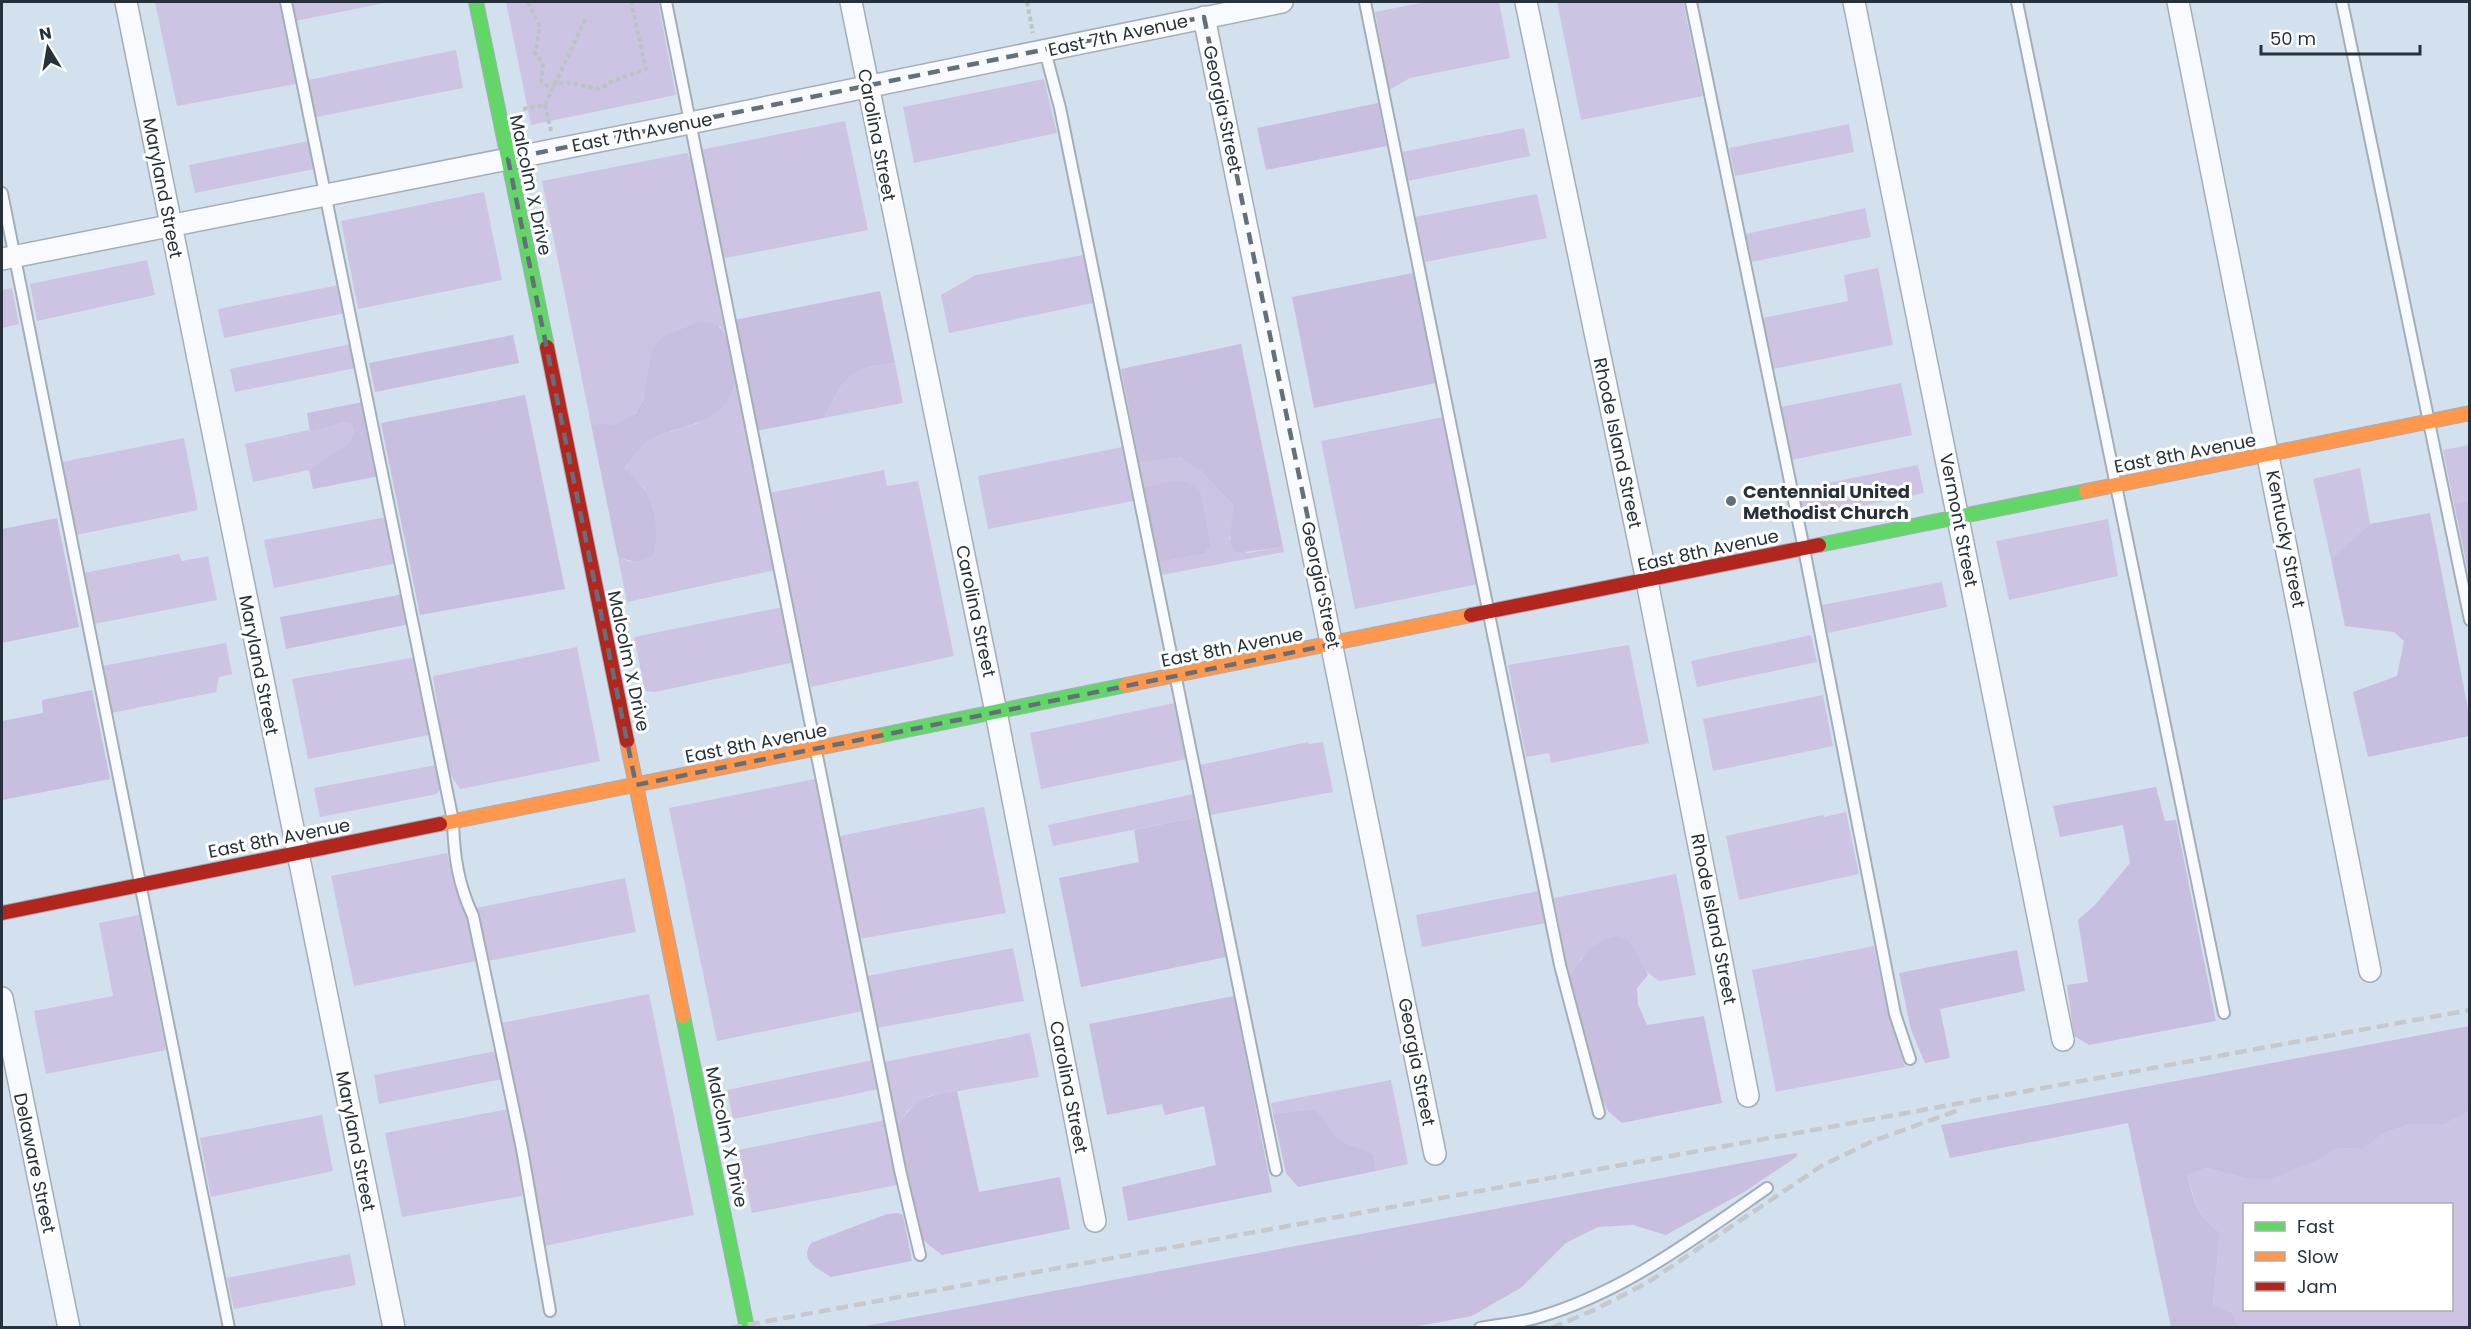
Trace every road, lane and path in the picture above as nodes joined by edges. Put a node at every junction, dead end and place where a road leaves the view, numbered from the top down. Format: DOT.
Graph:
graph roads {
  1 [pos="126,2"];
  2 [pos="286,2"];
  3 [pos="476,2"];
  4 [pos="528,2"];
  5 [pos="631,2"];
  6 [pos="666,2"];
  7 [pos="851,2"];
  8 [pos="1027,2"];
  9 [pos="1282,2"];
  10 [pos="1365,2"];
  11 [pos="1527,2"];
  12 [pos="1691,2"];
  13 [pos="1854,2"];
  14 [pos="2017,2"];
  15 [pos="2178,2"];
  16 [pos="2342,2"];
  17 [pos="1204,17"];
  18 [pos="586,18"];
  19 [pos="1033,33"];
  20 [pos="1045,51"];
  21 [pos="555,84"];
  22 [pos="867,87"];
  23 [pos="523,109"];
  24 [pos="690,123"];
  25 [pos="508,159"];
  26 [pos="2,193"];
  27 [pos="327,196"];
  28 [pos="171,226"];
  29 [pos="8,258"];
  30 [pos="2469,413"];
  31 [pos="2428,422"];
  32 [pos="2269,454"];
  33 [pos="2115,485"];
  34 [pos="1959,517"];
  35 [pos="1804,549"];
  36 [pos="1647,581"];
  37 [pos="1490,612"];
  38 [pos="2469,620"];
  39 [pos="1334,644"];
  40 [pos="1177,676"];
  41 [pos="996,712"];
  42 [pos="817,749"];
  43 [pos="636,785"];
  44 [pos="453,821"];
  45 [pos="298,852"];
  46 [pos="141,884"];
  47 [pos="2,913"];
  48 [pos="2370,971"];
  49 [pos="2,998"];
  50 [pos="2224,1013"];
  51 [pos="2063,1040"];
  52 [pos="1910,1059"];
  53 [pos="1748,1096"];
  54 [pos="1599,1113"];
  55 [pos="1435,1154"];
  56 [pos="1276,1170"];
  57 [pos="1767,1188"];
  58 [pos="1095,1221"];
  59 [pos="920,1255"];
  60 [pos="550,1311"];
  61 [pos="69,1328"];
  62 [pos="229,1328"];
  63 [pos="394,1328"];
  64 [pos="747,1328"];
  65 [pos="1480,1328"];
  1 -- 28 [label="street, Maryland Street"];
  2 -- 27 [label="lane"];
  3 -- 25 [label="street, Malcolm X Drive"];
  4 -- 21 [label="path"];
  5 -- 21 [label="path"];
  6 -- 24 [label="lane"];
  7 -- 22 [label="street, Carolina Street"];
  8 -- 19 [label="path"];
  9 -- 17 [label="street, East 7th Avenue"];
  10 -- 37 [label="lane"];
  11 -- 36 [label="street, Rhode Island Street"];
  12 -- 35 [label="lane"];
  13 -- 34 [label="street, Vermont Street"];
  14 -- 33 [label="lane"];
  15 -- 32 [label="street, Kentucky Street"];
  16 -- 31 [label="lane"];
  17 -- 20 [label="street, East 7th Avenue"];
  17 -- 39 [label="street, Georgia Street"];
  18 -- 21 [label="path"];
  20 -- 22 [label="street, East 7th Avenue"];
  20 -- 40 [label="lane"];
  21 -- 23 [label="path"];
  22 -- 24 [label="street, East 7th Avenue"];
  22 -- 41 [label="street, Carolina Street"];
  24 -- 25 [label="street, East 7th Avenue"];
  24 -- 42 [label="lane"];
  25 -- 27 [label="street, East 7th Avenue"];
  25 -- 43 [label="street, Malcolm X Drive"];
  26 -- 29 [label="lane"];
  27 -- 28 [label="street, East 7th Avenue"];
  27 -- 44 [label="lane"];
  28 -- 29 [label="street, East 7th Avenue"];
  28 -- 45 [label="street, Maryland Street"];
  29 -- 46 [label="lane"];
  30 -- 31 [label="street, East 8th Avenue"];
  31 -- 32 [label="street, East 8th Avenue"];
  31 -- 38 [label="lane"];
  32 -- 33 [label="street, East 8th Avenue"];
  32 -- 48 [label="street, Kentucky Street"];
  33 -- 34 [label="street, East 8th Avenue"];
  33 -- 50 [label="lane"];
  34 -- 35 [label="street, East 8th Avenue"];
  34 -- 51 [label="street, Vermont Street"];
  35 -- 36 [label="street, East 8th Avenue"];
  35 -- 52 [label="lane"];
  36 -- 37 [label="street, East 8th Avenue"];
  36 -- 53 [label="street, Rhode Island Street"];
  37 -- 39 [label="street, East 8th Avenue"];
  37 -- 54 [label="lane"];
  39 -- 40 [label="street, East 8th Avenue"];
  39 -- 55 [label="street, Georgia Street"];
  40 -- 41 [label="street, East 8th Avenue"];
  40 -- 56 [label="lane"];
  41 -- 42 [label="street, East 8th Avenue"];
  41 -- 58 [label="street, Carolina Street"];
  42 -- 43 [label="street, East 8th Avenue"];
  42 -- 59 [label="lane"];
  43 -- 44 [label="street, East 8th Avenue"];
  43 -- 64 [label="street, Malcolm X Drive"];
  44 -- 45 [label="street, East 8th Avenue"];
  44 -- 60 [label="lane"];
  45 -- 46 [label="street, East 8th Avenue"];
  45 -- 63 [label="street, Maryland Street"];
  46 -- 47 [label="street, East 8th Avenue"];
  46 -- 62 [label="lane"];
  49 -- 61 [label="street, Delaware Street"];
  57 -- 65 [label="lane"];
}
